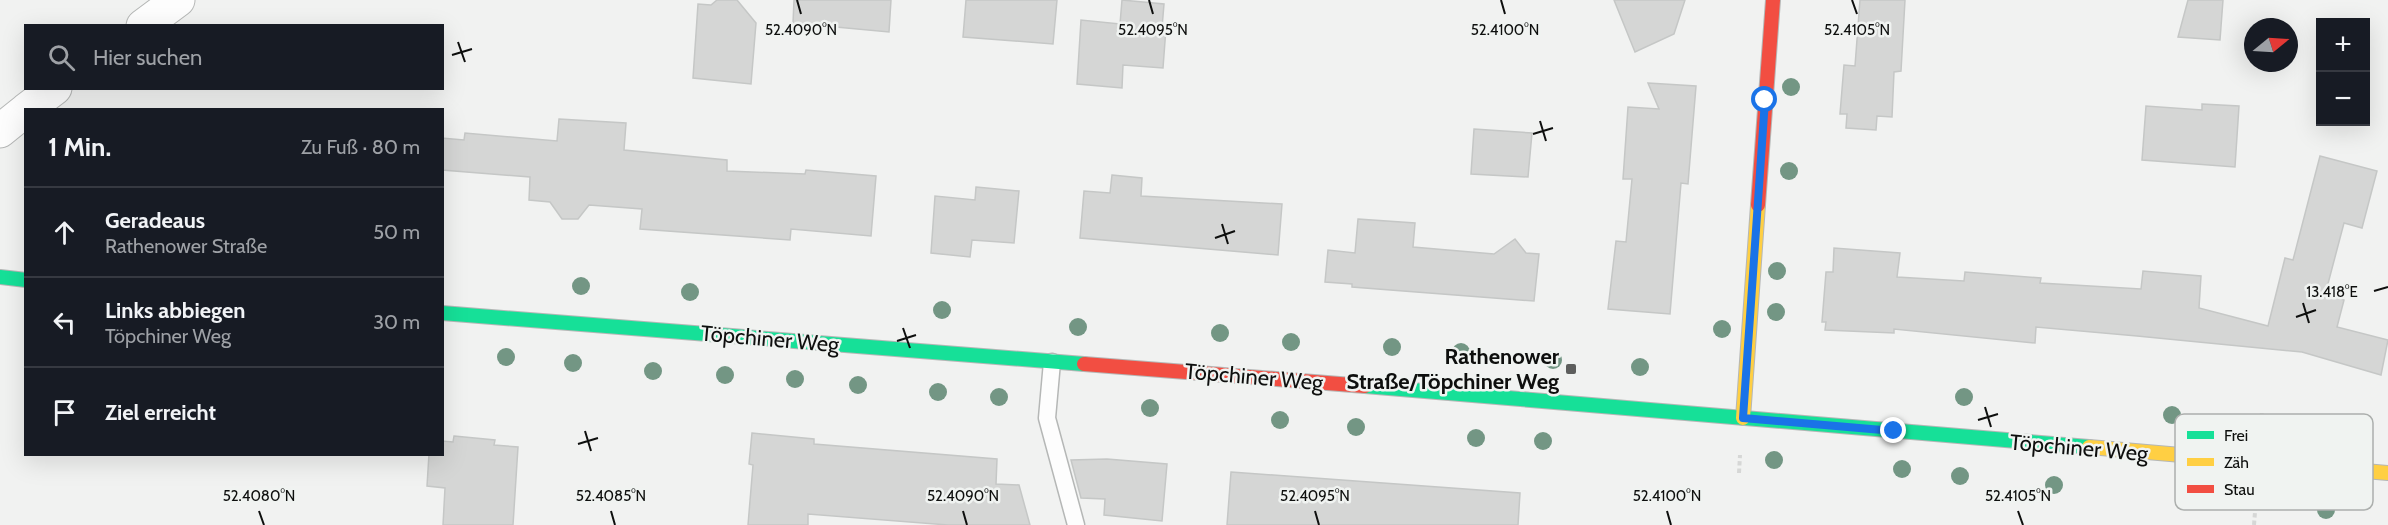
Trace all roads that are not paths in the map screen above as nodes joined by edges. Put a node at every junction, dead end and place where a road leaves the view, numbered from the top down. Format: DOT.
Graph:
graph roads {
  1 [pos="178,0"];
  2 [pos="1773,0"];
  3 [pos="146,24"];
  4 [pos="52,90"];
  5 [pos="29,108"];
  6 [pos="24,112"];
  7 [pos="0,131"];
  8 [pos="0,277"];
  9 [pos="24,280"];
  10 [pos="444,314"];
  11 [pos="1052,362"];
  12 [pos="1743,418"];
  13 [pos="2175,455"];
  14 [pos="2373,472"];
  15 [pos="2388,473"];
  16 [pos="1076,525"];
  1 -- 3 [label="street"];
  2 -- 12 [label="street"];
  4 -- 5 [label="street"];
  6 -- 7 [label="street"];
  8 -- 9 [label="street"];
  10 -- 11 [label="street, Töpchiner Weg"];
  11 -- 12 [label="street, Töpchiner Weg"];
  11 -- 16 [label="lane"];
  12 -- 13 [label="street, Töpchiner Weg"];
  14 -- 15 [label="street, Töpchiner Weg"];
}
